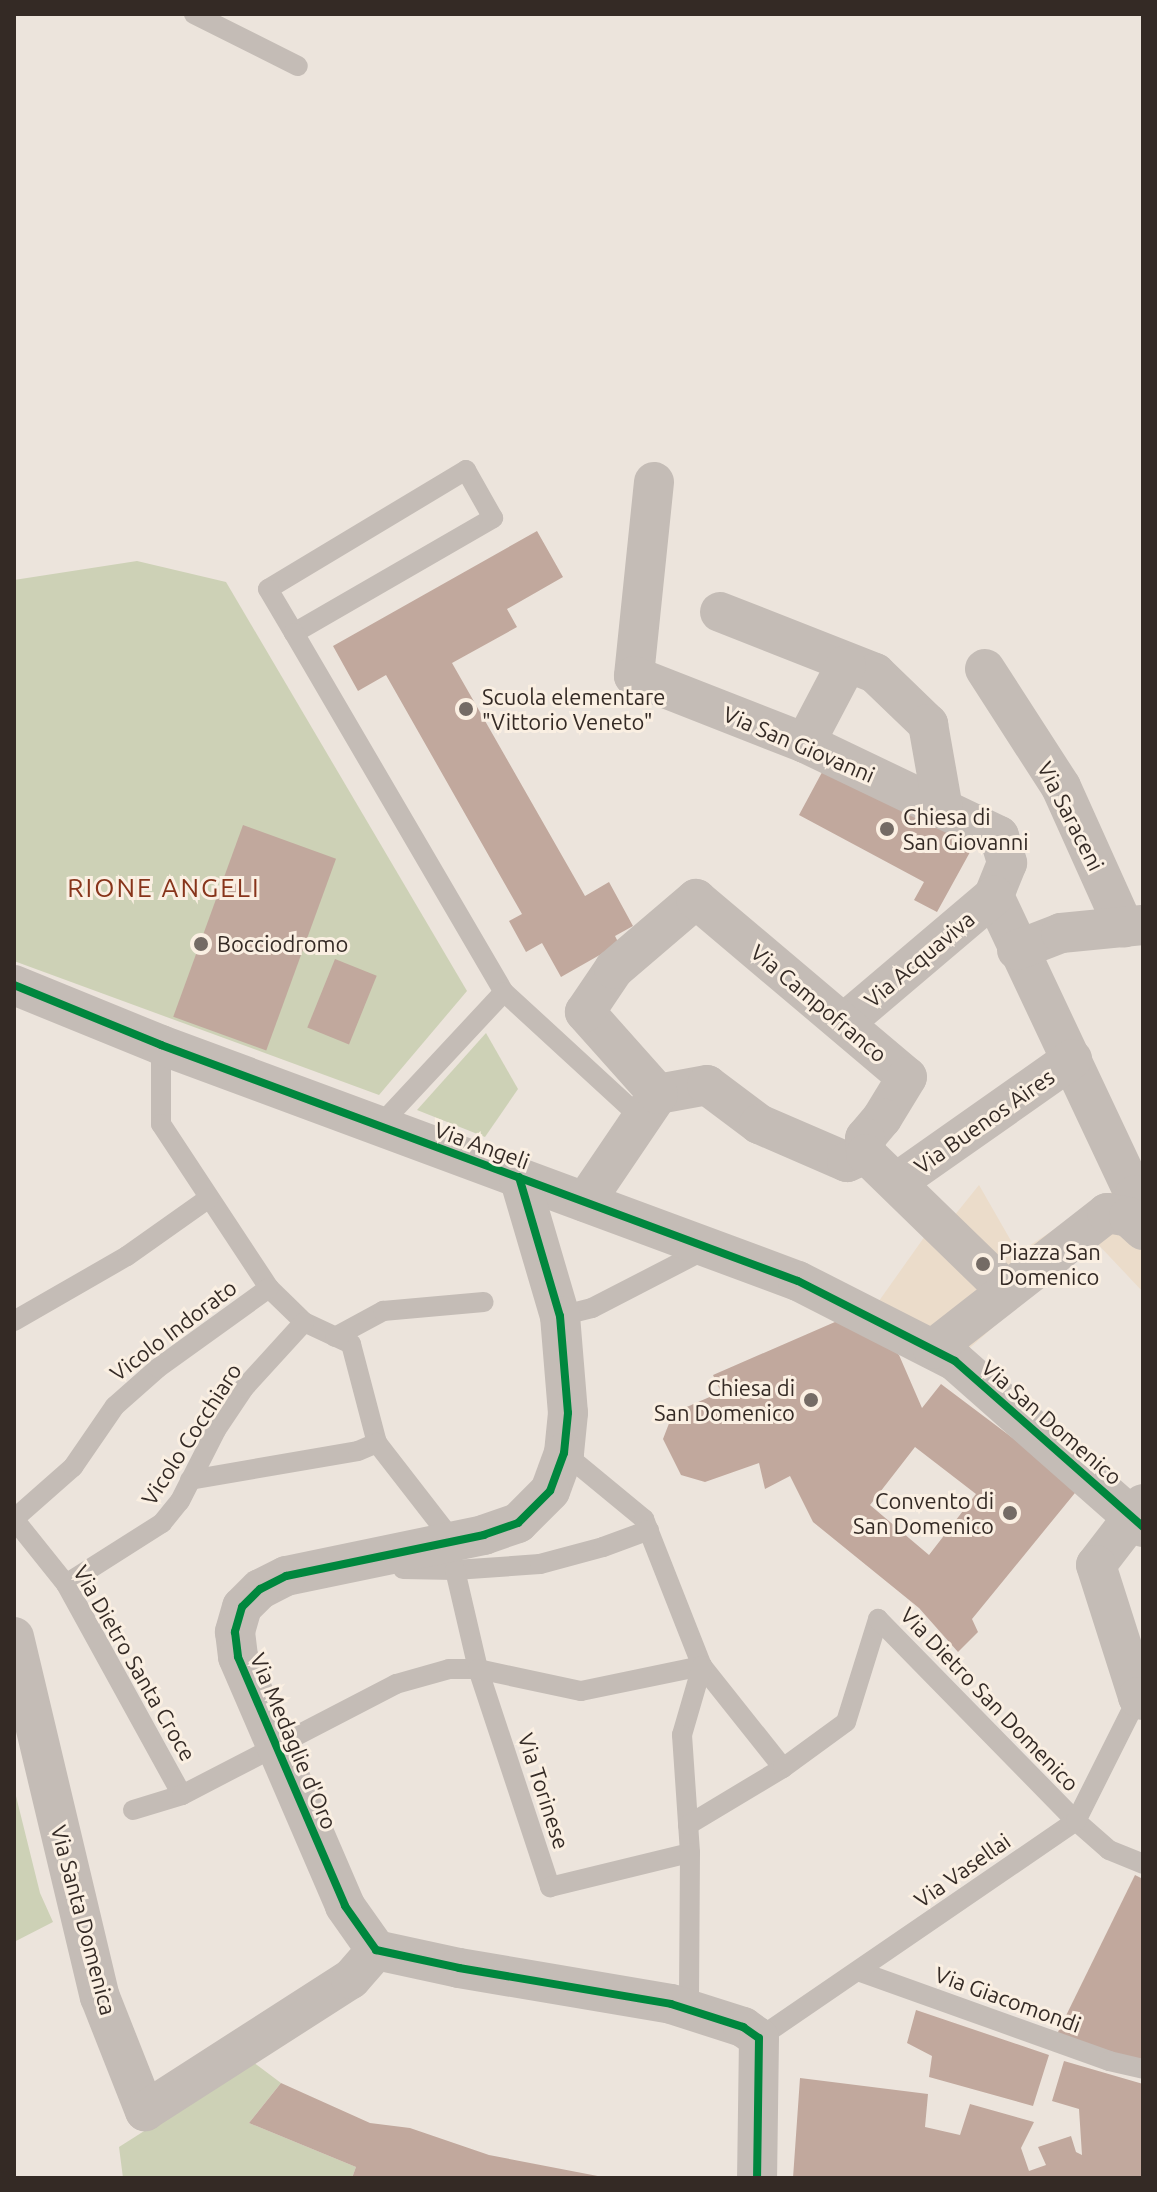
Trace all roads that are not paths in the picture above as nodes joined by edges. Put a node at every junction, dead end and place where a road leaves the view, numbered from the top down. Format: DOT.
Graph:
graph roads {
  1 [pos="194,14"];
  2 [pos="298,66"];
  3 [pos="654,482"];
  4 [pos="720,612"];
  5 [pos="294,633"];
  6 [pos="846,665"];
  7 [pos="985,669"];
  8 [pos="805,743"];
  9 [pos="943,809"];
  10 [pos="994,896"];
  11 [pos="1134,926"];
  12 [pos="1017,950"];
  13 [pos="14,985"];
  14 [pos="504,992"];
  15 [pos="844,1023"];
  16 [pos="161,1045"];
  17 [pos="1072,1059"];
  18 [pos="650,1106"];
  19 [pos="379,1126"];
  20 [pos="866,1154"];
  21 [pos="519,1177"];
  22 [pos="897,1182"];
  23 [pos="209,1198"];
  24 [pos="585,1202"];
  25 [pos="1136,1214"];
  26 [pos="708,1248"];
  27 [pos="269,1288"];
  28 [pos="1006,1290"];
  29 [pos="484,1302"];
  30 [pos="560,1316"];
  31 [pos="14,1321"];
  32 [pos="304,1322"];
  33 [pos="335,1337"];
  34 [pos="933,1349"];
  35 [pos="377,1443"];
  36 [pos="564,1453"];
  37 [pos="190,1480"];
  38 [pos="1139,1516"];
  39 [pos="14,1519"];
  40 [pos="649,1530"];
  41 [pos="454,1555"];
  42 [pos="403,1569"];
  43 [pos="66,1584"];
  44 [pos="14,1637"];
  45 [pos="702,1666"];
  46 [pos="478,1669"];
  47 [pos="1141,1698"];
  48 [pos="276,1745"];
  49 [pos="783,1768"];
  50 [pos="182,1795"];
  51 [pos="133,1810"];
  52 [pos="1076,1821"];
  53 [pos="688,1825"];
  54 [pos="690,1853"];
  55 [pos="1143,1864"];
  56 [pos="376,1950"];
  57 [pos="858,1971"];
  58 [pos="689,2009"];
  59 [pos="759,2038"];
  60 [pos="1143,2069"];
  61 [pos="757,2178"];
  1 -- 2 [label="lane"];
  3 -- 8 [label="street, Via San Giovanni"];
  4 -- 6 [label="street"];
  5 -- 5 [label="lane"];
  5 -- 14 [label="lane"];
  6 -- 8 [label="street"];
  6 -- 9 [label="street"];
  7 -- 11 [label="street, Via Saraceni"];
  8 -- 9 [label="street, Via San Giovanni"];
  9 -- 10 [label="street, Via San Giovanni"];
  10 -- 12 [label="street"];
  10 -- 15 [label="street, Via Acquaviva"];
  11 -- 12 [label="street"];
  12 -- 17 [label="street"];
  13 -- 16 [label="street, Via Angeli"];
  14 -- 18 [label="lane"];
  14 -- 19 [label="lane"];
  15 -- 18 [label="street, Via Campofranco"];
  15 -- 20 [label="street, Via Campofranco"];
  16 -- 19 [label="street, Via Angeli"];
  16 -- 23 [label="lane"];
  17 -- 22 [label="street, Via Buenos Aires"];
  17 -- 25 [label="street"];
  18 -- 20 [label="street"];
  18 -- 24 [label="street"];
  19 -- 21 [label="street, Via Angeli"];
  20 -- 22 [label="street"];
  21 -- 24 [label="street, Via Angeli"];
  21 -- 30 [label="street, Via Medaglie d'Oro"];
  22 -- 28 [label="street"];
  23 -- 27 [label="lane"];
  23 -- 31 [label="lane"];
  24 -- 26 [label="street, Via Angeli"];
  25 -- 28 [label="street"];
  26 -- 30 [label="lane"];
  26 -- 34 [label="street, Via Angeli"];
  27 -- 32 [label="lane"];
  27 -- 39 [label="lane, Vicolo Indorato"];
  28 -- 34 [label="street"];
  29 -- 33 [label="lane"];
  30 -- 36 [label="street, Via Medaglie d'Oro"];
  32 -- 33 [label="lane"];
  32 -- 37 [label="lane, Vicolo Cocchiaro"];
  33 -- 35 [label="lane"];
  34 -- 38 [label="street, Via San Domenico"];
  35 -- 37 [label="lane"];
  35 -- 41 [label="lane"];
  36 -- 40 [label="lane"];
  36 -- 41 [label="street, Via Medaglie d'Oro"];
  37 -- 43 [label="lane, Vicolo Cocchiaro"];
  38 -- 47 [label="street"];
  39 -- 43 [label="lane, Via Dietro Santa Croce"];
  40 -- 41 [label="lane"];
  40 -- 45 [label="lane"];
  41 -- 42 [label="lane"];
  41 -- 46 [label="lane, Via Torinese"];
  41 -- 48 [label="street, Via Medaglie d'Oro"];
  43 -- 50 [label="lane, Via Dietro Santa Croce"];
  44 -- 56 [label="street, Via Santa Domenica"];
  45 -- 46 [label="lane"];
  45 -- 49 [label="lane"];
  45 -- 53 [label="lane"];
  46 -- 48 [label="lane"];
  46 -- 54 [label="lane, Via Torinese"];
  47 -- 52 [label="lane, Via Vasellai"];
  48 -- 50 [label="lane"];
  48 -- 56 [label="street, Via Medaglie d'Oro"];
  49 -- 52 [label="lane, Via Dietro San Domenico"];
  49 -- 53 [label="lane"];
  50 -- 51 [label="lane"];
  52 -- 55 [label="lane"];
  52 -- 57 [label="lane, Via Vasellai"];
  53 -- 54 [label="lane"];
  54 -- 58 [label="lane"];
  56 -- 58 [label="street"];
  57 -- 59 [label="lane, Via Vasellai"];
  57 -- 60 [label="lane, Via Giacomondi"];
  58 -- 59 [label="street"];
  59 -- 61 [label="street"];
}
